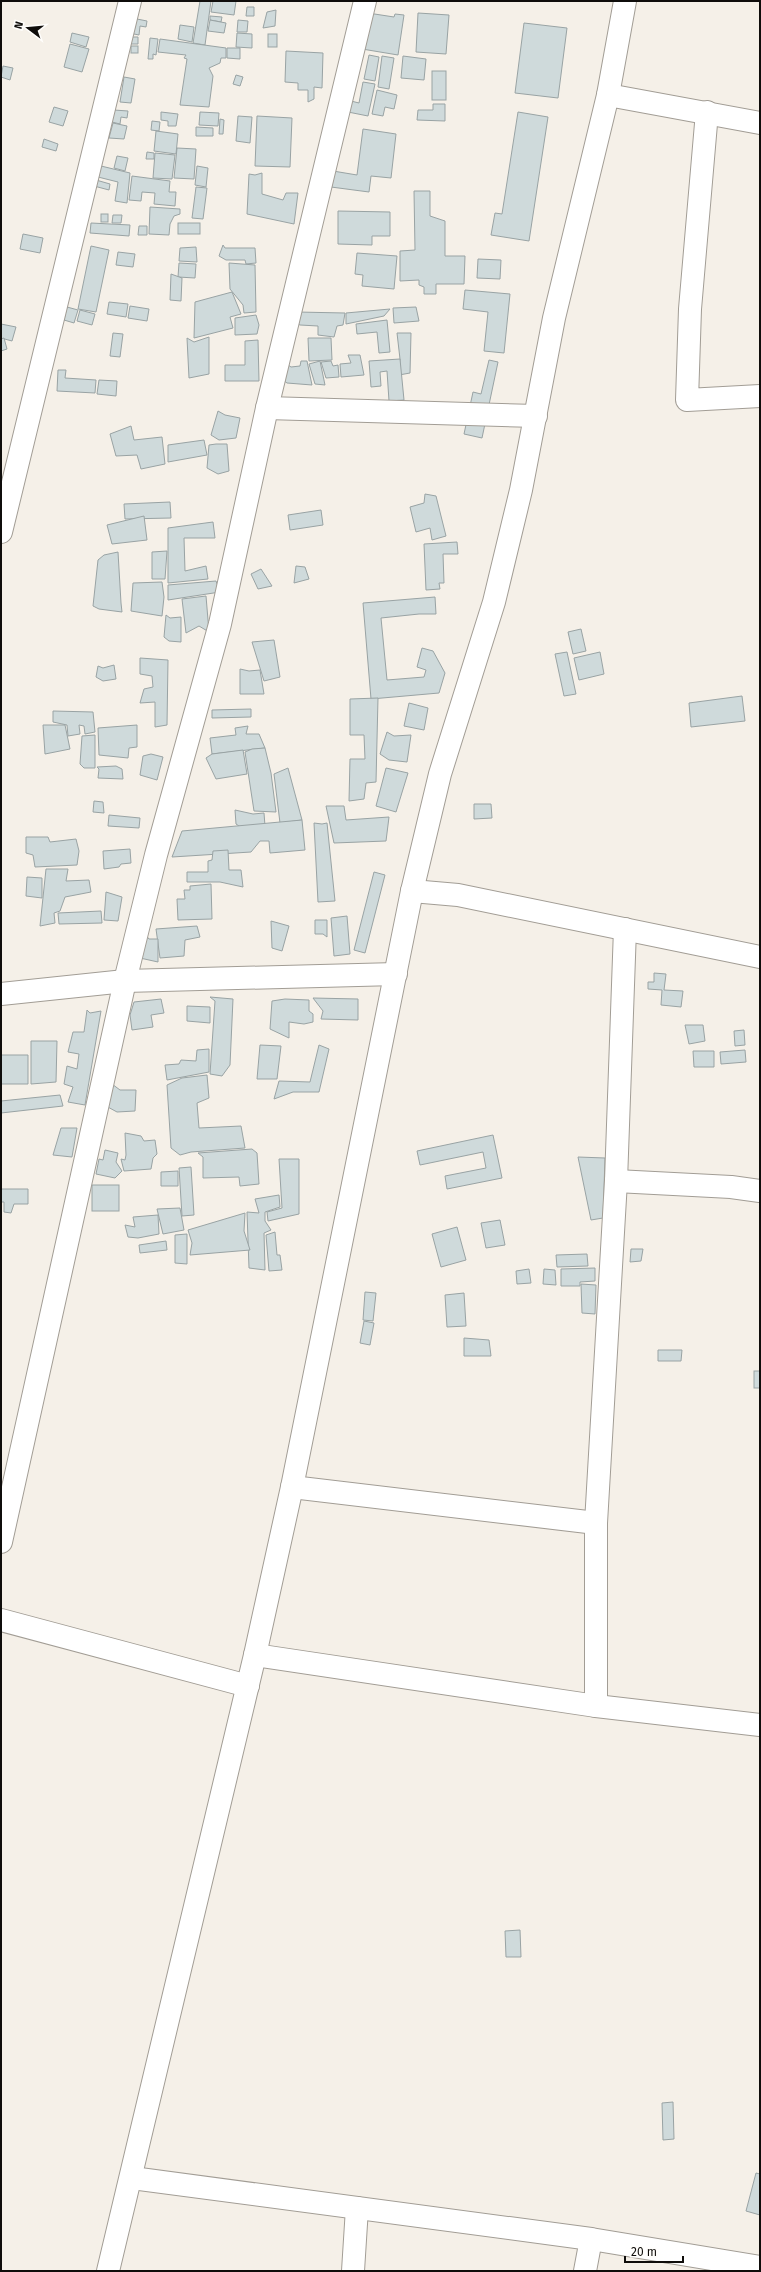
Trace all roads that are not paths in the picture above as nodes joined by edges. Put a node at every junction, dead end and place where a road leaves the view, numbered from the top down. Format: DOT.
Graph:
graph roads {
  1 [pos="130,1"];
  2 [pos="365,1"];
  3 [pos="625,1"];
  4 [pos="608,95"];
  5 [pos="707,112"];
  6 [pos="760,123"];
  7 [pos="760,396"];
  8 [pos="268,408"];
  9 [pos="536,416"];
  10 [pos="1,532"];
  11 [pos="412,891"];
  12 [pos="625,929"];
  13 [pos="760,957"];
  14 [pos="396,974"];
  15 [pos="125,981"];
  16 [pos="1,994"];
  17 [pos="616,1181"];
  18 [pos="760,1191"];
  19 [pos="292,1487"];
  20 [pos="596,1523"];
  21 [pos="1,1542"];
  22 [pos="1,1620"];
  23 [pos="255,1654"];
  24 [pos="248,1686"];
  25 [pos="596,1706"];
  26 [pos="760,1724"];
  27 [pos="132,2178"];
  28 [pos="357,2208"];
  29 [pos="591,2239"];
  30 [pos="760,2267"];
  31 [pos="108,2271"];
  32 [pos="353,2271"];
  33 [pos="585,2271"];
  1 -- 10 [label="street"];
  2 -- 8 [label="street"];
  3 -- 4 [label="street"];
  4 -- 5 [label="street"];
  4 -- 9 [label="street"];
  5 -- 6 [label="street"];
  5 -- 7 [label="street"];
  8 -- 9 [label="street"];
  8 -- 15 [label="street"];
  9 -- 11 [label="street"];
  11 -- 12 [label="street"];
  11 -- 14 [label="street"];
  12 -- 13 [label="street"];
  12 -- 17 [label="street"];
  14 -- 15 [label="street"];
  14 -- 19 [label="street"];
  15 -- 16 [label="street"];
  15 -- 21 [label="street"];
  17 -- 18 [label="street"];
  17 -- 20 [label="street"];
  19 -- 20 [label="street"];
  19 -- 23 [label="street"];
  20 -- 25 [label="street"];
  22 -- 24 [label="street"];
  23 -- 24 [label="street"];
  23 -- 25 [label="street"];
  24 -- 27 [label="street"];
  25 -- 26 [label="street"];
  27 -- 28 [label="street"];
  27 -- 31 [label="street"];
  28 -- 29 [label="street"];
  28 -- 32 [label="street"];
  29 -- 30 [label="street"];
  29 -- 33 [label="street"];
}
